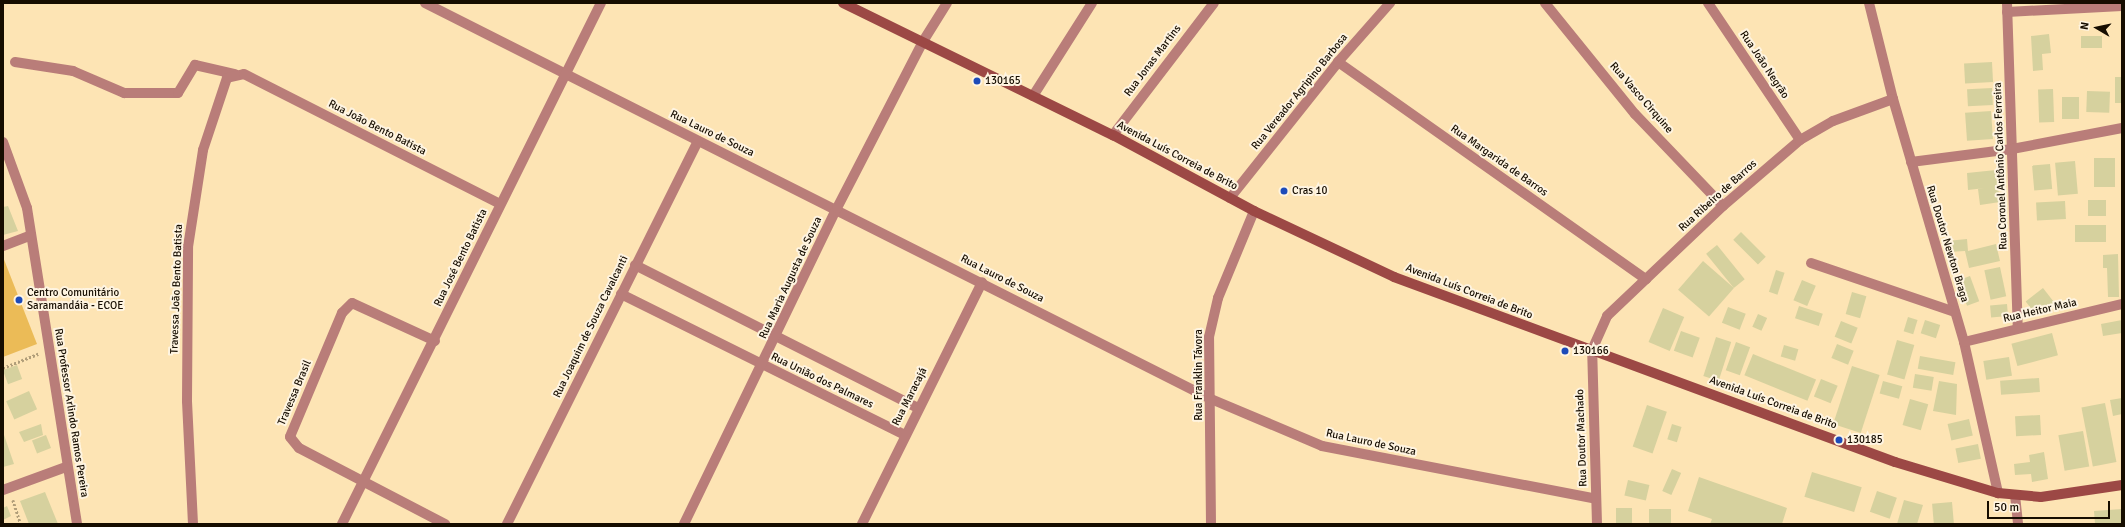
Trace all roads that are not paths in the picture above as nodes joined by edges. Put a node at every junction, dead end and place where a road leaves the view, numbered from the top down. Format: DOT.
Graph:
graph roads {
  1 [pos="425,3"];
  2 [pos="601,3"];
  3 [pos="843,3"];
  4 [pos="947,3"];
  5 [pos="1092,3"];
  6 [pos="1214,3"];
  7 [pos="1390,3"];
  8 [pos="1545,3"];
  9 [pos="1708,3"];
  10 [pos="1869,3"];
  11 [pos="2122,6"];
  12 [pos="2007,7"];
  13 [pos="922,43"];
  14 [pos="15,62"];
  15 [pos="1338,62"];
  16 [pos="567,73"];
  17 [pos="240,74"];
  18 [pos="1033,96"];
  19 [pos="1893,99"];
  20 [pos="2122,128"];
  21 [pos="1113,135"];
  22 [pos="1800,140"];
  23 [pos="698,141"];
  24 [pos="3,142"];
  25 [pos="2012,149"];
  26 [pos="1911,162"];
  27 [pos="1230,198"];
  28 [pos="500,204"];
  29 [pos="1723,206"];
  30 [pos="837,208"];
  31 [pos="1254,211"];
  32 [pos="31,235"];
  33 [pos="3,246"];
  34 [pos="1812,263"];
  35 [pos="635,265"];
  36 [pos="1646,279"];
  37 [pos="982,282"];
  38 [pos="621,294"];
  39 [pos="2122,304"];
  40 [pos="1955,312"];
  41 [pos="2018,327"];
  42 [pos="777,336"];
  43 [pos="435,341"];
  44 [pos="1964,342"];
  45 [pos="1592,350"];
  46 [pos="762,365"];
  47 [pos="1211,399"];
  48 [pos="918,408"];
  49 [pos="905,435"];
  50 [pos="66,467"];
  51 [pos="363,482"];
  52 [pos="2122,485"];
  53 [pos="6,489"];
  54 [pos="1998,493"];
  55 [pos="2016,495"];
  56 [pos="1596,499"];
  57 [pos="77,524"];
  58 [pos="193,524"];
  59 [pos="342,524"];
  60 [pos="444,524"];
  61 [pos="507,524"];
  62 [pos="684,524"];
  63 [pos="862,524"];
  64 [pos="1211,524"];
  65 [pos="1597,524"];
  66 [pos="2018,524"];
  1 -- 16 [label="street, Rua Lauro de Souza"];
  2 -- 16 [label="street, Rua José Bento Batista"];
  3 -- 13 [label="main road, Avenida Luís Correia de Brito"];
  4 -- 13 [label="street, Rua Maria Augusta de Souza"];
  5 -- 18 [label="street"];
  6 -- 21 [label="street, Rua Jonas Martins"];
  7 -- 15 [label="street, Rua Vereador Agripino Barbosa"];
  8 -- 29 [label="street, Rua Vasco Cirquine"];
  9 -- 22 [label="street, Rua João Negrão"];
  10 -- 19 [label="street, Rua Doutor Newton Braga"];
  11 -- 12 [label="street"];
  12 -- 25 [label="street, Rua Coronel Antônio Carlos Ferreira"];
  13 -- 18 [label="main road, Avenida Luís Correia de Brito"];
  13 -- 30 [label="street, Rua Maria Augusta de Souza"];
  14 -- 17 [label="street, Rua João Bento Batista"];
  15 -- 27 [label="street, Rua Vereador Agripino Barbosa"];
  15 -- 36 [label="street, Rua Margarida de Barros"];
  16 -- 23 [label="street, Rua Lauro de Souza"];
  16 -- 28 [label="street, Rua José Bento Batista"];
  17 -- 28 [label="street, Rua João Bento Batista"];
  17 -- 58 [label="street, Travessa João Bento Batista"];
  18 -- 21 [label="main road, Avenida Luís Correia de Brito"];
  19 -- 22 [label="street, Rua Ribeiro de Barros"];
  19 -- 26 [label="street, Rua Doutor Newton Braga"];
  20 -- 25 [label="street"];
  21 -- 27 [label="main road, Avenida Luís Correia de Brito"];
  22 -- 29 [label="street, Rua Ribeiro de Barros"];
  23 -- 30 [label="street, Rua Lauro de Souza"];
  23 -- 35 [label="street, Rua Joaquim de Souza Cavalcanti"];
  24 -- 32 [label="street, Rua Professor Arlindo Ramos Pereira"];
  25 -- 26 [label="street"];
  25 -- 41 [label="street, Rua Coronel Antônio Carlos Ferreira"];
  26 -- 40 [label="street, Rua Doutor Newton Braga"];
  27 -- 31 [label="main road, Avenida Luís Correia de Brito"];
  28 -- 43 [label="street, Rua José Bento Batista"];
  29 -- 36 [label="street, Rua Ribeiro de Barros"];
  30 -- 37 [label="street, Rua Lauro de Souza"];
  30 -- 42 [label="street, Rua Maria Augusta de Souza"];
  31 -- 45 [label="main road, Avenida Luís Correia de Brito"];
  31 -- 47 [label="street, Rua Franklin Távora"];
  32 -- 33 [label="street"];
  32 -- 50 [label="street, Rua Professor Arlindo Ramos Pereira"];
  34 -- 40 [label="street"];
  35 -- 38 [label="street, Rua Joaquim de Souza Cavalcanti"];
  35 -- 42 [label="street, Rua União dos Palmares"];
  36 -- 45 [label="street, Rua Ribeiro de Barros"];
  37 -- 47 [label="street, Rua Lauro de Souza"];
  37 -- 48 [label="street, Rua Maracajá"];
  38 -- 46 [label="street, Rua União dos Palmares"];
  38 -- 61 [label="street, Rua Joaquim de Souza Cavalcanti"];
  39 -- 41 [label="street, Rua Heitor Maia"];
  40 -- 44 [label="street, Rua Doutor Newton Braga"];
  41 -- 44 [label="street, Rua Heitor Maia"];
  42 -- 46 [label="street, Rua Maria Augusta de Souza"];
  42 -- 48 [label="street, Rua União dos Palmares"];
  43 -- 51 [label="street, Rua José Bento Batista"];
  43 -- 51 [label="street, Travessa Brasil"];
  44 -- 54 [label="street, Rua Doutor Newton Braga"];
  45 -- 54 [label="main road, Avenida Luís Correia de Brito"];
  45 -- 56 [label="street, Rua Doutor Machado"];
  46 -- 49 [label="street, Rua União dos Palmares"];
  46 -- 62 [label="street, Rua Maria Augusta de Souza"];
  47 -- 56 [label="street, Rua Lauro de Souza"];
  47 -- 64 [label="street, Rua Franklin Távora"];
  48 -- 49 [label="street, Rua Maracajá"];
  49 -- 63 [label="street, Rua Maracajá"];
  50 -- 53 [label="street"];
  50 -- 57 [label="street, Rua Professor Arlindo Ramos Pereira"];
  51 -- 59 [label="street, Rua José Bento Batista"];
  51 -- 60 [label="street, Travessa Brasil"];
  52 -- 55 [label="main road, Avenida Luís Correia de Brito"];
  54 -- 55 [label="main road, Avenida Luís Correia de Brito"];
  55 -- 66 [label="street"];
  56 -- 65 [label="street, Rua Doutor Machado"];
}
